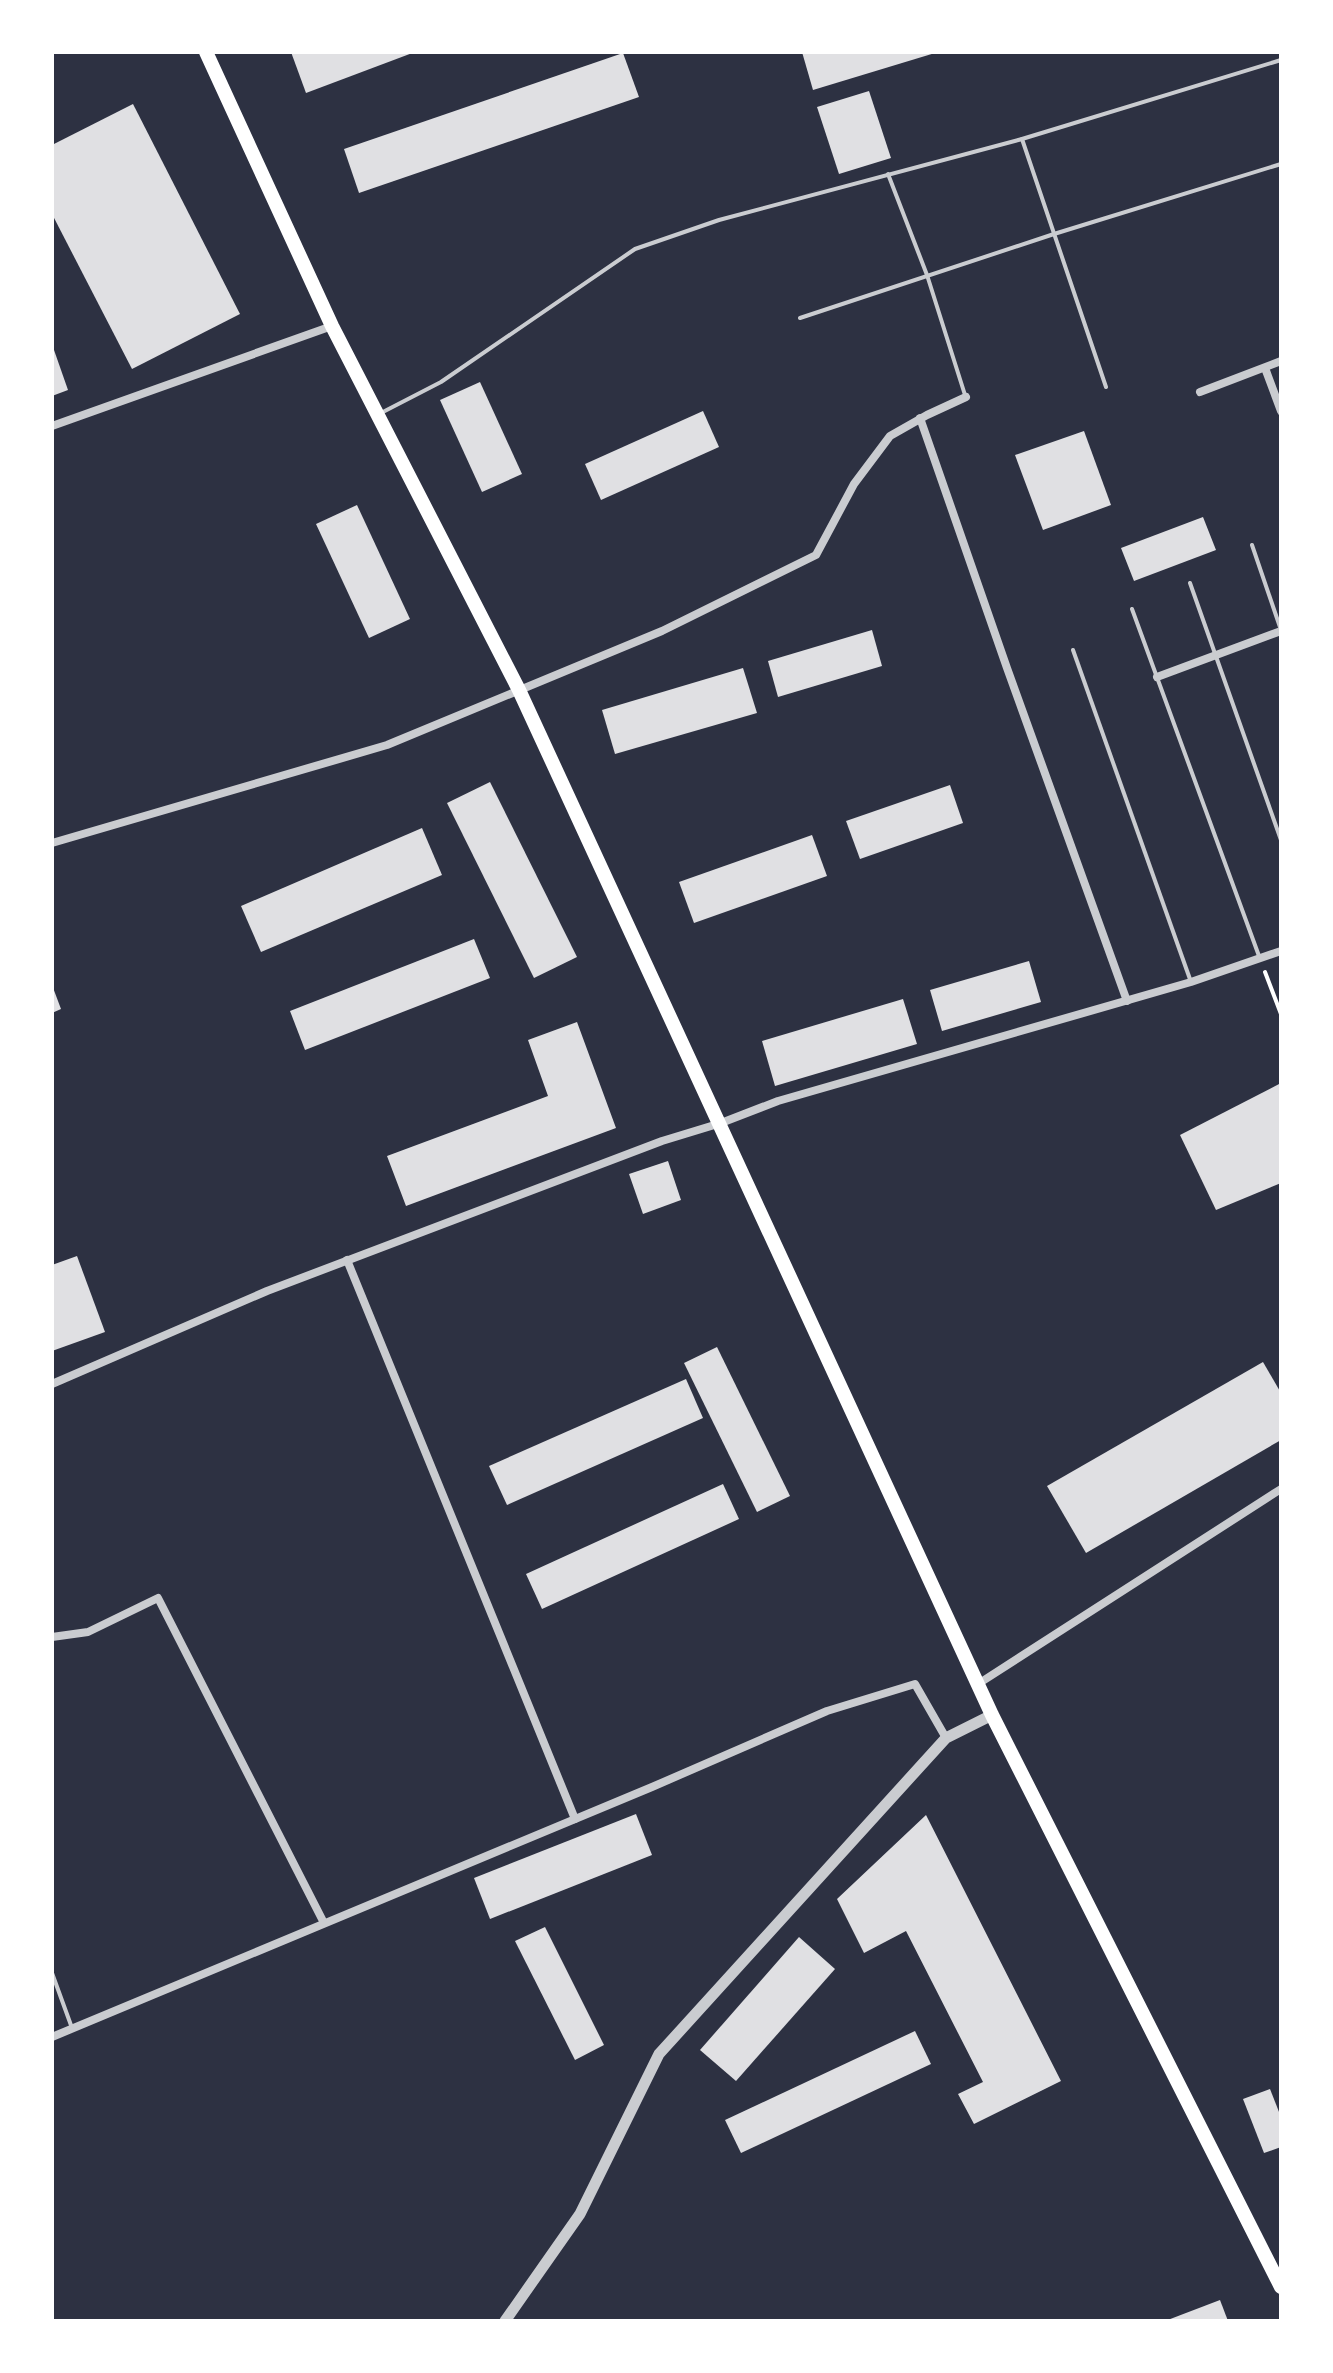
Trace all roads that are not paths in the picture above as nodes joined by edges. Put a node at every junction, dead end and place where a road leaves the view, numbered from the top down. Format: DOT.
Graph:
graph roads {
  1 [pos="206,52"];
  2 [pos="1281,60"];
  3 [pos="1022,139"];
  4 [pos="1281,164"];
  5 [pos="888,174"];
  6 [pos="1054,234"];
  7 [pos="927,275"];
  8 [pos="800,318"];
  9 [pos="332,326"];
  10 [pos="1281,361"];
  11 [pos="1265,368"];
  12 [pos="1106,387"];
  13 [pos="1200,392"];
  14 [pos="966,397"];
  15 [pos="1281,411"];
  16 [pos="378,414"];
  17 [pos="920,418"];
  18 [pos="52,426"];
  19 [pos="1252,545"];
  20 [pos="1190,583"];
  21 [pos="1132,609"];
  22 [pos="1281,630"];
  23 [pos="1073,650"];
  24 [pos="1215,655"];
  25 [pos="1157,677"];
  26 [pos="519,690"];
  27 [pos="1281,840"];
  28 [pos="52,843"];
  29 [pos="1281,951"];
  30 [pos="1260,959"];
  31 [pos="1191,982"];
  32 [pos="1127,1001"];
  33 [pos="721,1123"];
  34 [pos="347,1260"];
  35 [pos="52,1384"];
  36 [pos="1281,1489"];
  37 [pos="52,1637"];
  38 [pos="978,1684"];
  39 [pos="992,1715"];
  40 [pos="946,1738"];
  41 [pos="575,1819"];
  42 [pos="324,1923"];
  43 [pos="52,1973"];
  44 [pos="72,2028"];
  45 [pos="52,2037"];
  46 [pos="1281,2287"];
  47 [pos="505,2321"];
  1 -- 9 [label="highway"];
  2 -- 3 [label="lane"];
  3 -- 5 [label="lane"];
  3 -- 6 [label="lane"];
  4 -- 6 [label="lane"];
  5 -- 7 [label="lane"];
  5 -- 16 [label="lane"];
  6 -- 7 [label="lane"];
  6 -- 12 [label="lane"];
  7 -- 8 [label="lane"];
  7 -- 14 [label="lane"];
  9 -- 16 [label="highway"];
  9 -- 18 [label="street"];
  10 -- 11 [label="street"];
  11 -- 13 [label="street"];
  11 -- 15 [label="street"];
  14 -- 17 [label="street"];
  16 -- 26 [label="highway"];
  17 -- 26 [label="street"];
  17 -- 32 [label="street"];
  19 -- 22 [label="lane"];
  20 -- 24 [label="lane"];
  21 -- 25 [label="lane"];
  22 -- 24 [label="street"];
  23 -- 31 [label="lane"];
  24 -- 25 [label="street"];
  24 -- 27 [label="lane"];
  25 -- 30 [label="lane"];
  26 -- 28 [label="street"];
  26 -- 33 [label="highway"];
  29 -- 30 [label="street"];
  30 -- 31 [label="street"];
  31 -- 32 [label="street"];
  32 -- 33 [label="street"];
  33 -- 34 [label="street"];
  33 -- 38 [label="highway"];
  34 -- 35 [label="street"];
  34 -- 41 [label="street"];
  36 -- 38 [label="street"];
  37 -- 42 [label="street"];
  38 -- 39 [label="highway"];
  39 -- 40 [label="street"];
  39 -- 46 [label="highway"];
  40 -- 41 [label="street"];
  40 -- 47 [label="street"];
  41 -- 42 [label="street"];
  42 -- 44 [label="street"];
  43 -- 44 [label="lane"];
  44 -- 45 [label="street"];
}
